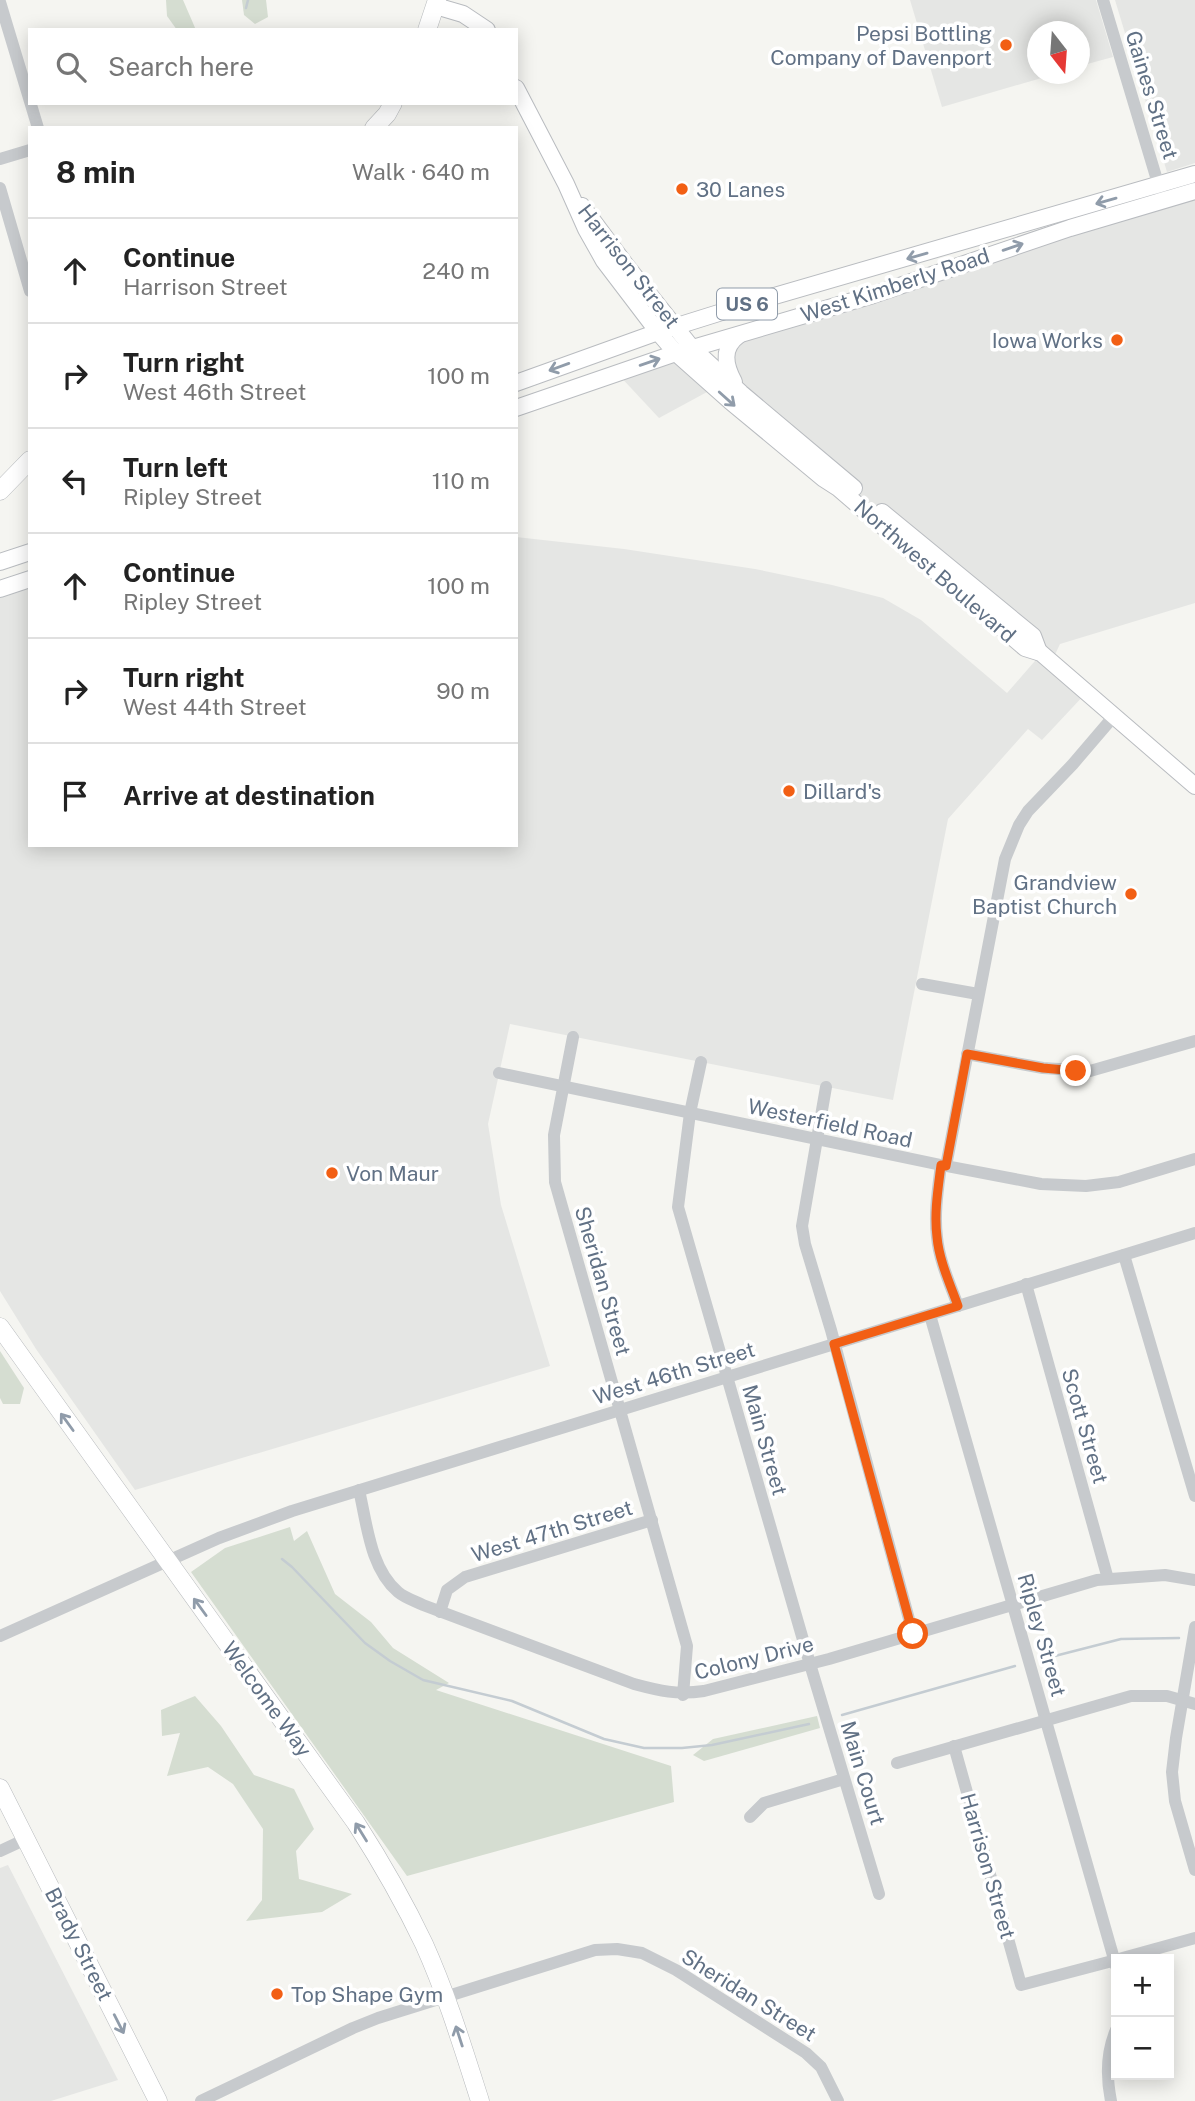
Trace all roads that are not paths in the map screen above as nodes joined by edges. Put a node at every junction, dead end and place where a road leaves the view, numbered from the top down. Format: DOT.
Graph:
graph roads {
  1 [pos="1103,0"];
  2 [pos="0,2"];
  3 [pos="436,3"];
  4 [pos="429,28"];
  5 [pos="468,28"];
  6 [pos="484,28"];
  7 [pos="518,92"];
  8 [pos="28,95"];
  9 [pos="31,105"];
  10 [pos="391,105"];
  11 [pos="37,126"];
  12 [pos="376,126"];
  13 [pos="28,151"];
  14 [pos="0,159"];
  15 [pos="1195,174"];
  16 [pos="566,184"];
  17 [pos="0,188"];
  18 [pos="1195,191"];
  19 [pos="1156,194"];
  20 [pos="28,284"];
  21 [pos="634,300"];
  22 [pos="675,327"];
  23 [pos="658,332"];
  24 [pos="741,333"];
  25 [pos="684,350"];
  26 [pos="604,351"];
  27 [pos="518,382"];
  28 [pos="741,393"];
  29 [pos="518,407"];
  30 [pos="28,462"];
  31 [pos="0,491"];
  32 [pos="28,553"];
  33 [pos="0,562"];
  34 [pos="28,580"];
  35 [pos="0,589"];
  36 [pos="1039,652"];
  37 [pos="1114,716"];
  38 [pos="1195,786"];
  39 [pos="922,984"];
  40 [pos="978,994"];
  41 [pos="573,1037"];
  42 [pos="1195,1041"];
  43 [pos="967,1054"];
  44 [pos="701,1062"];
  45 [pos="499,1073"];
  46 [pos="564,1087"];
  47 [pos="826,1087"];
  48 [pos="690,1113"];
  49 [pos="816,1140"];
  50 [pos="1195,1159"];
  51 [pos="943,1166"];
  52 [pos="1195,1233"];
  53 [pos="1124,1255"];
  54 [pos="1026,1284"];
  55 [pos="958,1306"];
  56 [pos="930,1315"];
  57 [pos="0,1327"];
  58 [pos="834,1344"];
  59 [pos="727,1378"];
  60 [pos="620,1410"];
  61 [pos="359,1490"];
  62 [pos="1195,1496"];
  63 [pos="652,1520"];
  64 [pos="167,1561"];
  65 [pos="1108,1579"];
  66 [pos="1195,1580"];
  67 [pos="1013,1604"];
  68 [pos="440,1612"];
  69 [pos="1195,1628"];
  70 [pos="913,1634"];
  71 [pos="0,1636"];
  72 [pos="810,1664"];
  73 [pos="683,1695"];
  74 [pos="1182,1700"];
  75 [pos="1195,1704"];
  76 [pos="1046,1720"];
  77 [pos="954,1746"];
  78 [pos="897,1763"];
  79 [pos="844,1779"];
  80 [pos="0,1788"];
  81 [pos="750,1818"];
  82 [pos="26,1839"];
  83 [pos="0,1851"];
  84 [pos="1195,1870"];
  85 [pos="879,1894"];
  86 [pos="1195,1938"];
  87 [pos="1114,1954"];
  88 [pos="1140,1954"];
  89 [pos="1111,1962"];
  90 [pos="446,1997"];
  91 [pos="1111,2042"];
  92 [pos="158,2101"];
  93 [pos="201,2101"];
  94 [pos="480,2101"];
  95 [pos="838,2101"];
  96 [pos="1111,2101"];
  1 -- 19 [label="street, Gaines Street"];
  2 -- 8 [label="street"];
  3 -- 4 [label="highway"];
  3 -- 5 [label="main road"];
  3 -- 6 [label="main road"];
  7 -- 16 [label="main road, Harrison Street"];
  9 -- 11 [label="street"];
  10 -- 12 [label="highway"];
  13 -- 14 [label="street"];
  15 -- 19 [label="main road, West Kimberly Road / US 6"];
  16 -- 21 [label="main road, Harrison Street"];
  16 -- 22 [label="main road, Harrison Street"];
  17 -- 20 [label="street"];
  18 -- 19 [label="main road, West Kimberly Road / US 6"];
  19 -- 22 [label="main road, West Kimberly Road / US 6, one-way"];
  24 -- 19 [label="main road, West Kimberly Road / US 6, one-way"];
  21 -- 23 [label="main road, Harrison Street"];
  21 -- 26 [label="main road"];
  22 -- 23 [label="main road, West Kimberly Road / US 6"];
  22 -- 25 [label="main road, Harrison Street"];
  23 -- 25 [label="main road, Harrison Street"];
  23 -- 26 [label="main road, West Kimberly Road / US 6"];
  24 -- 25 [label="main road, West Kimberly Road / US 6"];
  24 -- 28 [label="main road"];
  25 -- 28 [label="main road, Northwest Boulevard"];
  29 -- 25 [label="main road, West Kimberly Road / US 6, one-way"];
  25 -- 36 [label="main road, Northwest Boulevard, one-way"];
  26 -- 27 [label="main road, West Kimberly Road / US 6, one-way"];
  28 -- 36 [label="main road, Northwest Boulevard"];
  30 -- 31 [label="highway"];
  32 -- 33 [label="main road"];
  34 -- 35 [label="main road"];
  36 -- 37 [label="main road, Northwest Boulevard"];
  37 -- 38 [label="main road, Northwest Boulevard"];
  37 -- 40 [label="street"];
  39 -- 40 [label="street"];
  40 -- 43 [label="street"];
  41 -- 46 [label="street, Sheridan Street"];
  42 -- 43 [label="street"];
  43 -- 51 [label="street"];
  44 -- 48 [label="street, Main Street"];
  45 -- 46 [label="street, Westerfield Road"];
  46 -- 48 [label="street, Westerfield Road"];
  46 -- 60 [label="street, Sheridan Street"];
  47 -- 49 [label="street"];
  48 -- 49 [label="street, Westerfield Road"];
  48 -- 59 [label="street, Main Street"];
  49 -- 51 [label="street, Westerfield Road"];
  49 -- 58 [label="street"];
  50 -- 51 [label="street, Westerfield Road"];
  51 -- 55 [label="street"];
  52 -- 53 [label="street, West 46th Street"];
  53 -- 54 [label="street, West 46th Street"];
  53 -- 62 [label="street"];
  54 -- 55 [label="street, West 46th Street"];
  54 -- 65 [label="street, Scott Street"];
  55 -- 56 [label="street, West 46th Street"];
  56 -- 58 [label="street, West 46th Street"];
  56 -- 67 [label="street, Ripley Street"];
  64 -- 57 [label="highway, Welcome Way, one-way"];
  58 -- 59 [label="street, West 46th Street"];
  58 -- 70 [label="street"];
  59 -- 60 [label="street, West 46th Street"];
  59 -- 72 [label="street, Main Street"];
  60 -- 61 [label="street, West 46th Street"];
  60 -- 63 [label="street, Sheridan Street"];
  61 -- 64 [label="street, West 46th Street"];
  61 -- 68 [label="street, Colony Drive"];
  63 -- 68 [label="street, West 47th Street"];
  63 -- 73 [label="street, Sheridan Street"];
  64 -- 71 [label="street, West 46th Street"];
  90 -- 64 [label="highway, Welcome Way, one-way"];
  65 -- 66 [label="street, Colony Drive"];
  65 -- 67 [label="street, Colony Drive"];
  67 -- 70 [label="street, Colony Drive"];
  67 -- 76 [label="street, Ripley Street"];
  68 -- 73 [label="street, Colony Drive"];
  69 -- 74 [label="street"];
  70 -- 72 [label="street, Colony Drive"];
  72 -- 73 [label="street, Colony Drive"];
  72 -- 79 [label="street, Main Court"];
  74 -- 75 [label="street"];
  74 -- 76 [label="street"];
  74 -- 84 [label="street"];
  76 -- 77 [label="street"];
  76 -- 87 [label="street, Ripley Street"];
  77 -- 78 [label="street"];
  77 -- 89 [label="street, Harrison Street"];
  79 -- 81 [label="street"];
  79 -- 85 [label="street, Main Court"];
  80 -- 82 [label="highway, Brady Street"];
  82 -- 83 [label="street"];
  82 -- 92 [label="highway, Brady Street, one-way"];
  86 -- 88 [label="street"];
  90 -- 93 [label="street"];
  94 -- 90 [label="highway, Welcome Way, one-way"];
  90 -- 95 [label="street, Sheridan Street"];
  91 -- 96 [label="street"];
}
